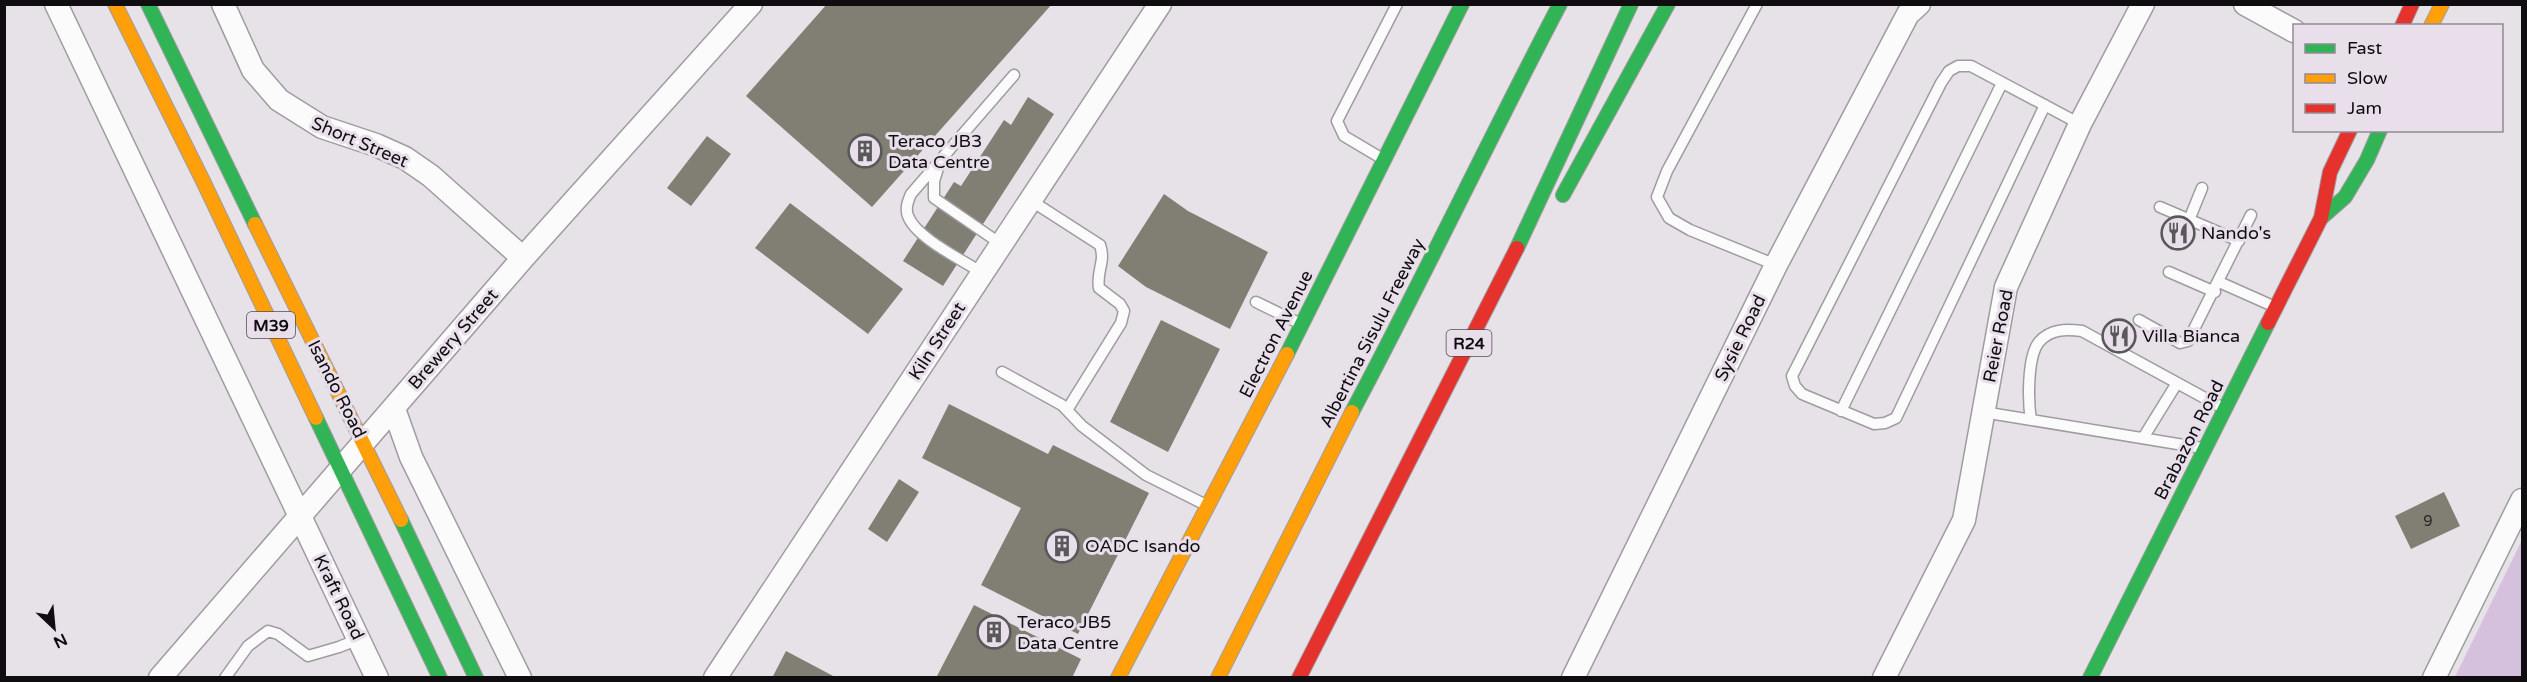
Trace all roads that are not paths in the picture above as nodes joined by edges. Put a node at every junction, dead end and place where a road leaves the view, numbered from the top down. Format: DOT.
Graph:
graph roads {
  1 [pos="56,4"];
  2 [pos="115,4"];
  3 [pos="148,4"];
  4 [pos="223,4"];
  5 [pos="751,4"];
  6 [pos="1160,4"];
  7 [pos="1397,4"];
  8 [pos="1462,4"];
  9 [pos="1560,4"];
  10 [pos="1631,4"];
  11 [pos="1668,4"];
  12 [pos="1757,4"];
  13 [pos="1919,4"];
  14 [pos="2143,4"];
  15 [pos="2245,4"];
  16 [pos="2412,4"];
  17 [pos="2442,4"];
  18 [pos="2403,24"];
  19 [pos="2433,24"];
  20 [pos="2293,30"];
  21 [pos="1518,55"];
  22 [pos="1014,75"];
  23 [pos="2002,83"];
  24 [pos="2044,105"];
  25 [pos="2080,124"];
  26 [pos="2349,132"];
  27 [pos="2379,132"];
  28 [pos="1487,144"];
  29 [pos="941,159"];
  30 [pos="1384,159"];
  31 [pos="2202,188"];
  32 [pos="1030,200"];
  33 [pos="1557,206"];
  34 [pos="2160,207"];
  35 [pos="2251,215"];
  36 [pos="2321,218"];
  37 [pos="2189,220"];
  38 [pos="2239,241"];
  39 [pos="1533,243"];
  40 [pos="1001,244"];
  41 [pos="523,258"];
  42 [pos="1776,265"];
  43 [pos="2169,272"];
  44 [pos="982,273"];
  45 [pos="1503,277"];
  46 [pos="2217,287"];
  47 [pos="1256,302"];
  48 [pos="2276,307"];
  49 [pos="2139,320"];
  50 [pos="1302,325"];
  51 [pos="1002,372"];
  52 [pos="2176,383"];
  53 [pos="394,409"];
  54 [pos="2225,409"];
  55 [pos="1067,410"];
  56 [pos="1841,411"];
  57 [pos="1983,412"];
  58 [pos="2031,420"];
  59 [pos="2143,438"];
  60 [pos="364,441"];
  61 [pos="2205,448"];
  62 [pos="339,470"];
  63 [pos="2523,500"];
  64 [pos="1206,506"];
  65 [pos="300,517"];
  66 [pos="359,639"];
  67 [pos="160,678"];
  68 [pos="225,678"];
  69 [pos="377,678"];
  70 [pos="440,678"];
  71 [pos="476,678"];
  72 [pos="520,678"];
  73 [pos="716,678"];
  74 [pos="1118,678"];
  75 [pos="1218,678"];
  76 [pos="1299,678"];
  77 [pos="1573,678"];
  78 [pos="1884,678"];
  79 [pos="2090,678"];
  80 [pos="2434,678"];
  1 -- 65 [label="street"];
  2 -- 62 [label="main road, Isando Road / M39"];
  3 -- 60 [label="main road, Isando Road / M39"];
  4 -- 41 [label="street, Short Street"];
  5 -- 41 [label="street, Brewery Street"];
  6 -- 32 [label="street, Kiln Street"];
  7 -- 30 [label="lane"];
  8 -- 30 [label="main road, Electron Avenue"];
  9 -- 28 [label="main road, Albertina Sisulu Freeway"];
  10 -- 45 [label="main road, R24"];
  11 -- 33 [label="main road"];
  12 -- 42 [label="lane"];
  13 -- 42 [label="street, Sysie Road"];
  14 -- 25 [label="street, Reier Road"];
  15 -- 20 [label="street"];
  16 -- 18 [label="main road"];
  17 -- 19 [label="main road"];
  21 -- 28 [label="main road"];
  22 -- 29 [label="lane"];
  23 -- 24 [label="lane"];
  23 -- 56 [label="lane"];
  23 -- 56 [label="lane"];
  24 -- 25 [label="lane"];
  24 -- 56 [label="lane"];
  25 -- 57 [label="street, Reier Road"];
  26 -- 36 [label="main road, Brabazon Road"];
  27 -- 36 [label="main road, Brabazon Road"];
  28 -- 75 [label="main road, Albertina Sisulu Freeway"];
  29 -- 40 [label="lane"];
  29 -- 44 [label="lane"];
  30 -- 50 [label="main road, Electron Avenue"];
  31 -- 37 [label="lane"];
  32 -- 40 [label="street, Kiln Street"];
  32 -- 55 [label="lane"];
  34 -- 37 [label="lane"];
  35 -- 38 [label="lane"];
  36 -- 48 [label="main road, Brabazon Road"];
  37 -- 38 [label="lane"];
  38 -- 46 [label="lane"];
  39 -- 45 [label="main road"];
  40 -- 44 [label="street, Kiln Street"];
  41 -- 53 [label="street, Brewery Street"];
  42 -- 77 [label="street, Sysie Road"];
  43 -- 46 [label="lane"];
  44 -- 73 [label="street, Kiln Street"];
  45 -- 76 [label="main road, R24"];
  46 -- 48 [label="lane"];
  46 -- 49 [label="lane"];
  47 -- 50 [label="lane"];
  48 -- 54 [label="main road, Brabazon Road"];
  50 -- 64 [label="main road, Electron Avenue"];
  51 -- 55 [label="lane"];
  52 -- 54 [label="lane"];
  52 -- 58 [label="lane"];
  52 -- 59 [label="lane"];
  53 -- 60 [label="street, Brewery Street"];
  53 -- 72 [label="street"];
  54 -- 61 [label="main road, Brabazon Road"];
  55 -- 64 [label="lane"];
  57 -- 58 [label="lane"];
  57 -- 78 [label="street, Reier Road"];
  58 -- 59 [label="lane"];
  59 -- 61 [label="lane"];
  60 -- 62 [label="street, Brewery Street"];
  60 -- 71 [label="main road, Isando Road / M39"];
  61 -- 79 [label="main road, Brabazon Road"];
  62 -- 65 [label="street, Brewery Street"];
  62 -- 70 [label="main road, Isando Road / M39"];
  63 -- 80 [label="street"];
  64 -- 74 [label="main road, Electron Avenue"];
  65 -- 66 [label="street, Kraft Road"];
  65 -- 67 [label="street, Brewery Street"];
  66 -- 68 [label="lane"];
  66 -- 69 [label="street, Kraft Road"];
}
